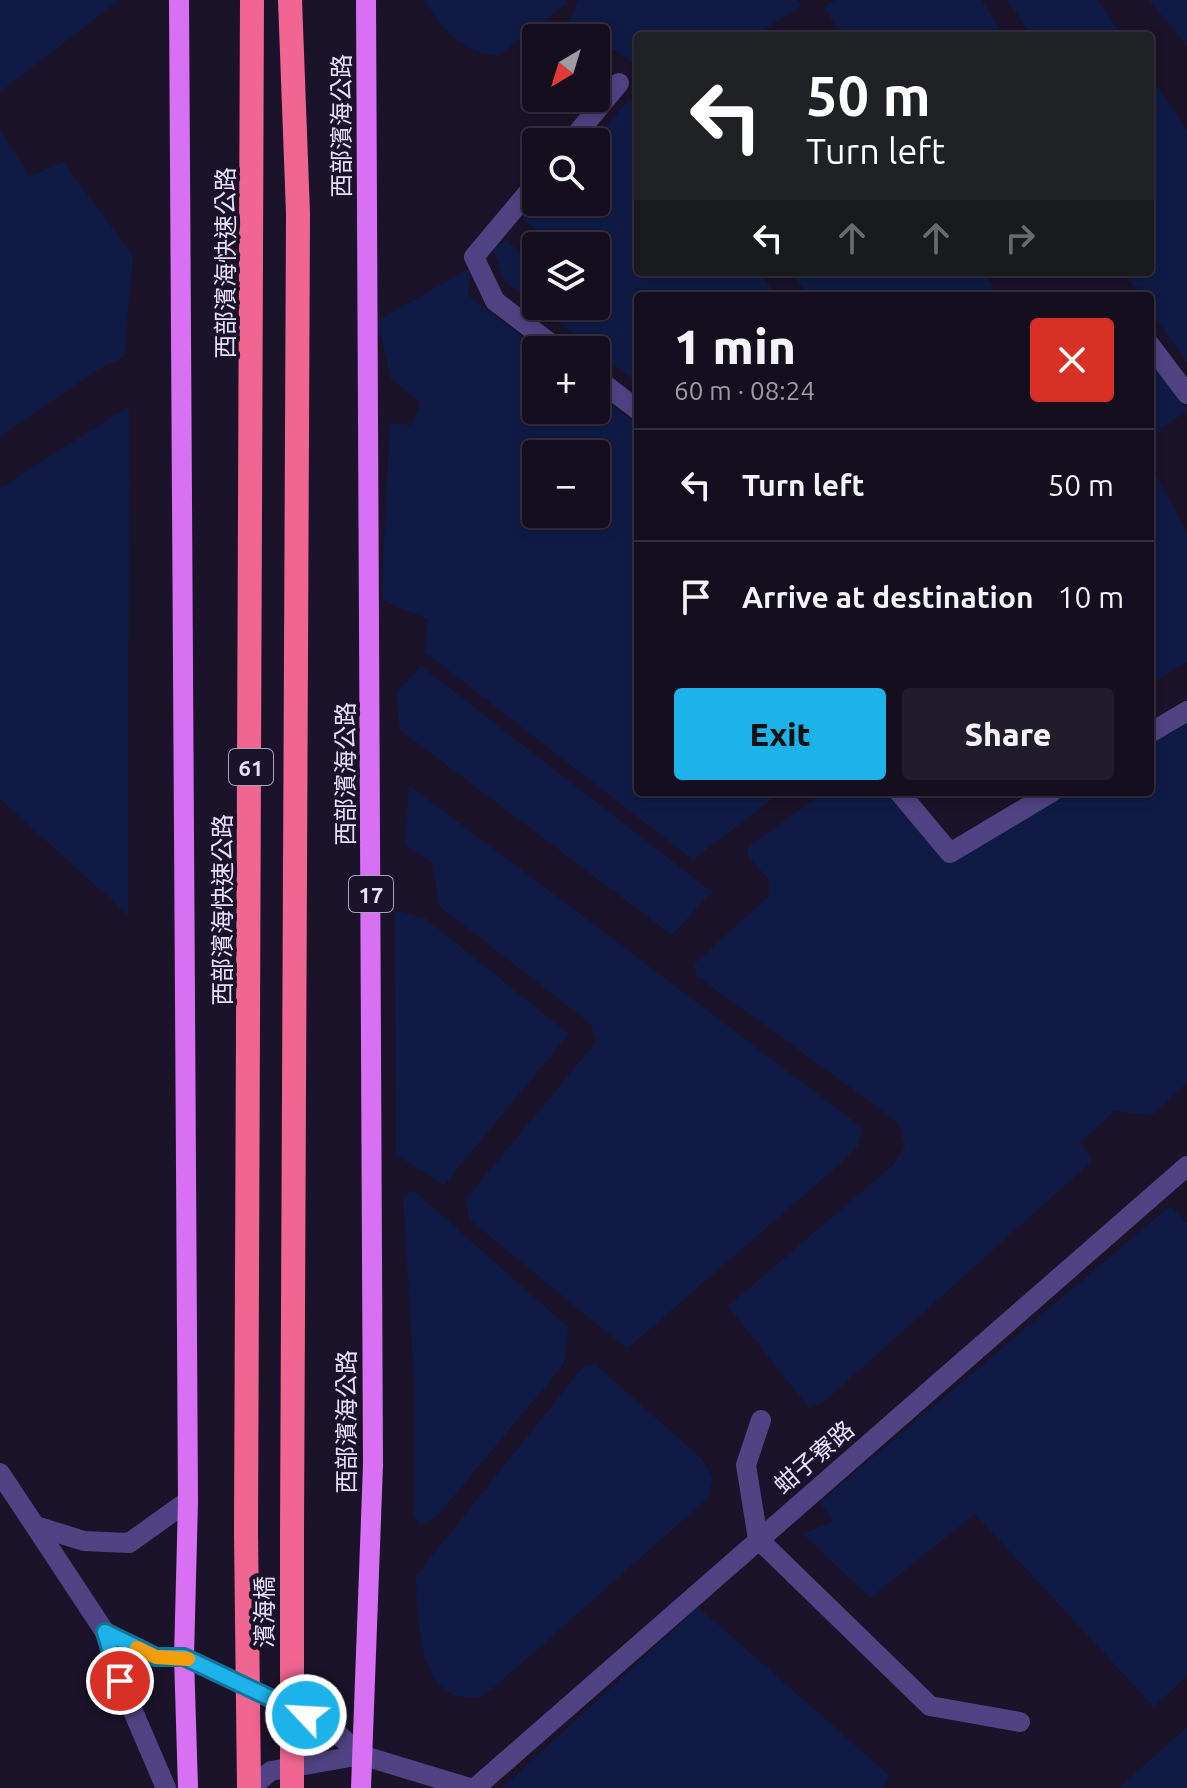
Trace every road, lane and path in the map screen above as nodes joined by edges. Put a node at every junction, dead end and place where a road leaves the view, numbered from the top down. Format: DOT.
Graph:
graph roads {
  1 [pos="179,0"];
  2 [pos="252,0"];
  3 [pos="290,0"];
  4 [pos="366,0"];
  5 [pos="619,83"];
  6 [pos="582,128"];
  7 [pos="522,200"];
  8 [pos="541,336"];
  9 [pos="1154,350"];
  10 [pos="610,389"];
  11 [pos="1187,394"];
  12 [pos="634,407"];
  13 [pos="1187,711"];
  14 [pos="1154,731"];
  15 [pos="902,796"];
  16 [pos="1045,796"];
  17 [pos="1187,1166"];
  18 [pos="761,1420"];
  19 [pos="0,1473"];
  20 [pos="188,1501"];
  21 [pos="39,1527"];
  22 [pos="246,1533"];
  23 [pos="758,1539"];
  24 [pos="105,1632"];
  25 [pos="184,1657"];
  26 [pos="1020,1722"];
  27 [pos="361,1755"];
  28 [pos="166,1788"];
  29 [pos="188,1788"];
  30 [pos="250,1788"];
  31 [pos="292,1788"];
  32 [pos="361,1788"];
  33 [pos="472,1788"];
  1 -- 20 [label="main road"];
  2 -- 22 [label="highway, 西部濱海快速公路 / 61"];
  3 -- 31 [label="highway, 濱海橋 / 61, bridge"];
  4 -- 27 [label="main road, 西部濱海公路 / 17"];
  5 -- 6 [label="street"];
  7 -- 8 [label="street"];
  9 -- 11 [label="street"];
  10 -- 12 [label="street"];
  13 -- 14 [label="street"];
  15 -- 16 [label="street"];
  17 -- 23 [label="street, 蚶子寮路"];
  18 -- 23 [label="street"];
  19 -- 21 [label="street"];
  20 -- 21 [label="street"];
  20 -- 25 [label="main road"];
  21 -- 24 [label="street"];
  22 -- 30 [label="highway, 濱海橋 / 61, bridge"];
  23 -- 26 [label="street"];
  23 -- 33 [label="street, 蚶子寮路"];
  24 -- 25 [label="street"];
  24 -- 28 [label="street"];
  25 -- 27 [label="street"];
  25 -- 29 [label="main road"];
  27 -- 30 [label="street"];
  27 -- 32 [label="main road, 西部濱海公路 / 17"];
  27 -- 33 [label="street"];
}
